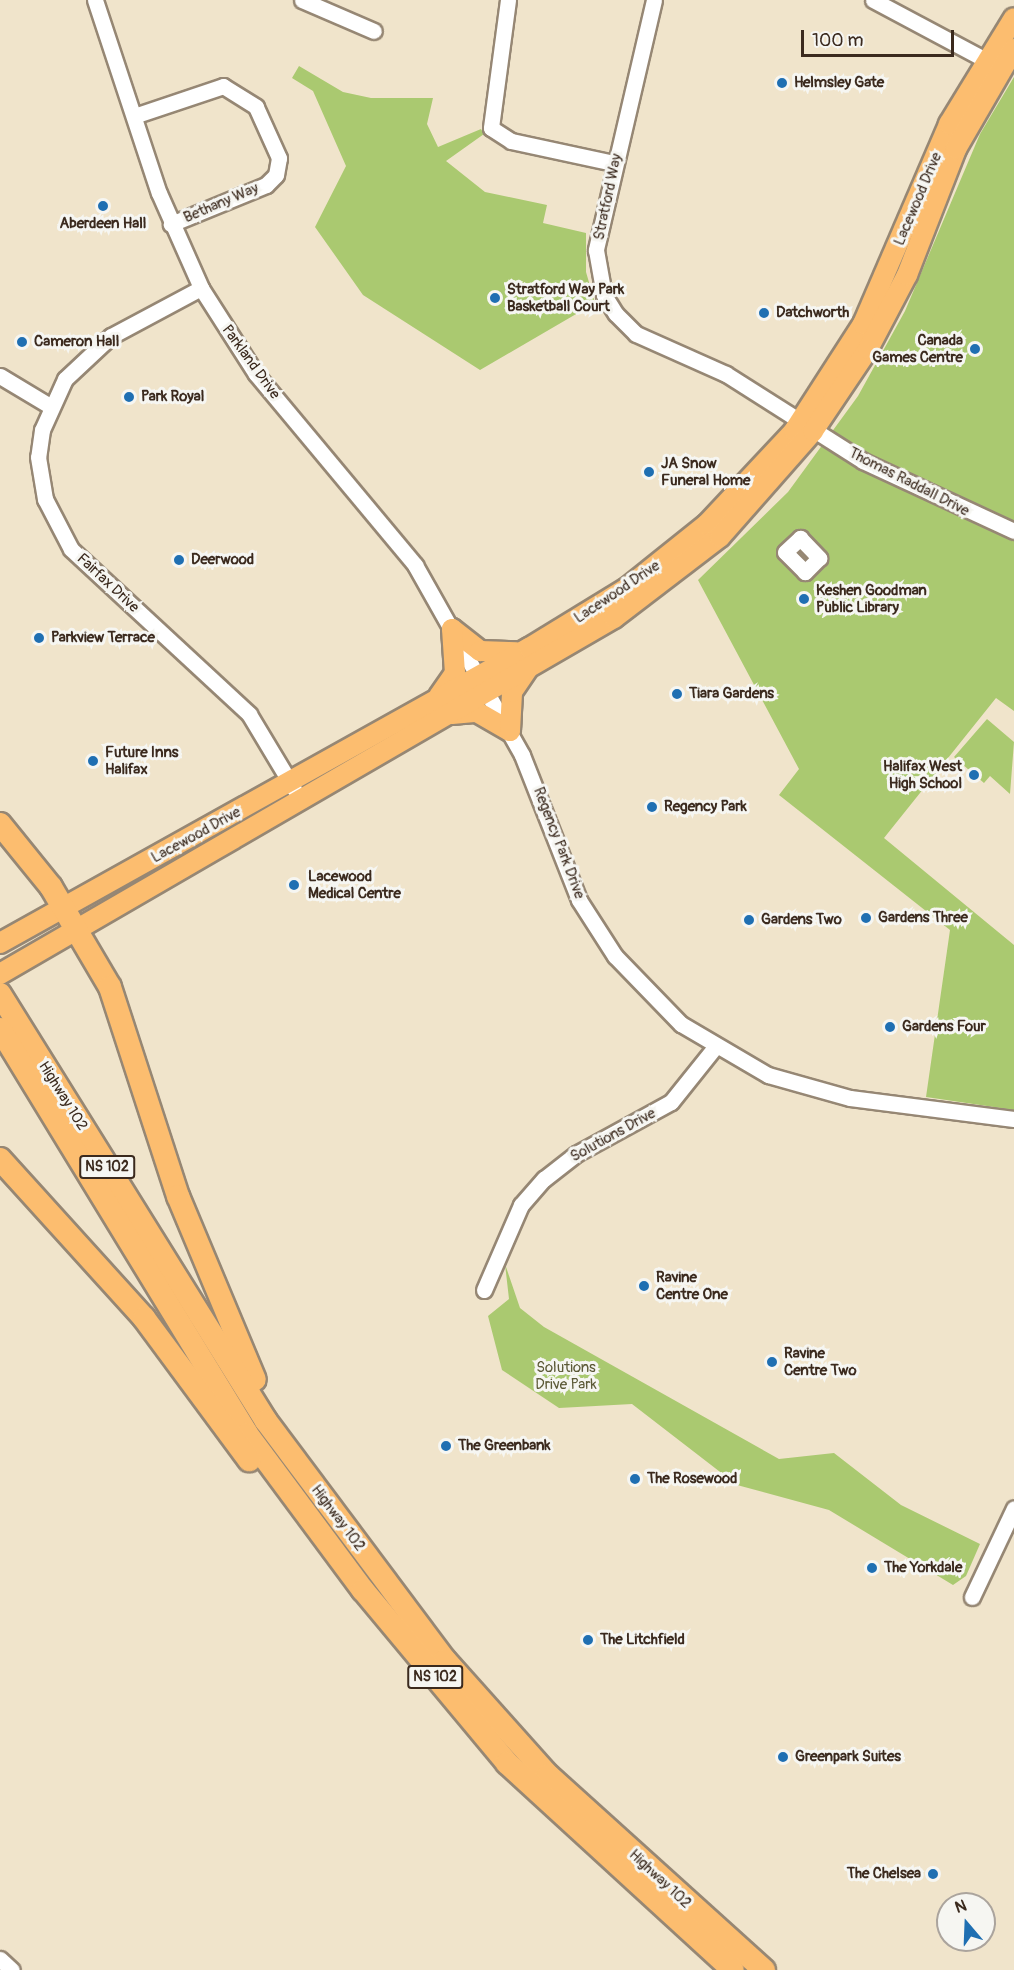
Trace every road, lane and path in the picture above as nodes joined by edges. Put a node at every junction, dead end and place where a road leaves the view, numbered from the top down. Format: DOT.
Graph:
graph roads {
  1 [pos="95,0"];
  2 [pos="302,0"];
  3 [pos="508,0"];
  4 [pos="654,0"];
  5 [pos="873,0"];
  6 [pos="1014,18"];
  7 [pos="374,31"];
  8 [pos="1014,49"];
  9 [pos="992,64"];
  10 [pos="134,116"];
  11 [pos="614,162"];
  12 [pos="171,224"];
  13 [pos="201,288"];
  14 [pos="0,376"];
  15 [pos="50,406"];
  16 [pos="807,427"];
  17 [pos="1014,531"];
  18 [pos="452,629"];
  19 [pos="530,658"];
  20 [pos="483,683"];
  21 [pos="438,708"];
  22 [pos="510,731"];
  23 [pos="295,790"];
  24 [pos="0,824"];
  25 [pos="64,907"];
  26 [pos="77,928"];
  27 [pos="0,943"];
  28 [pos="0,974"];
  29 [pos="4,1000"];
  30 [pos="0,1029"];
  31 [pos="715,1047"];
  32 [pos="1014,1119"];
  33 [pos="0,1159"];
  34 [pos="484,1290"];
  35 [pos="1014,1508"];
  36 [pos="972,1597"];
  37 [pos="445,1660"];
  38 [pos="507,1763"];
  39 [pos="0,1959"];
  40 [pos="12,1970"];
  41 [pos="733,1970"];
  42 [pos="764,1970"];
  1 -- 10 [label="street, Parkland Drive"];
  2 -- 7 [label="street"];
  3 -- 11 [label="street"];
  4 -- 11 [label="street, Stratford Way"];
  5 -- 9 [label="street"];
  6 -- 9 [label="main road, Lacewood Drive"];
  8 -- 9 [label="main road, Lacewood Drive"];
  9 -- 16 [label="main road, Lacewood Drive"];
  10 -- 12 [label="street, Parkland Drive"];
  10 -- 12 [label="street, Bethany Way"];
  11 -- 16 [label="street, Stratford Way"];
  12 -- 13 [label="street, Parkland Drive"];
  13 -- 15 [label="street, Fairfax Drive"];
  13 -- 18 [label="street, Parkland Drive"];
  14 -- 15 [label="street"];
  15 -- 23 [label="street, Fairfax Drive"];
  16 -- 17 [label="street, Thomas Raddall Drive"];
  16 -- 19 [label="main road, Lacewood Drive"];
  18 -- 19 [label="main road"];
  18 -- 20 [label="street, Parkland Drive"];
  18 -- 21 [label="main road"];
  19 -- 20 [label="main road, Lacewood Drive"];
  19 -- 22 [label="main road"];
  20 -- 21 [label="main road, Lacewood Drive"];
  20 -- 22 [label="street, Regency Park Drive"];
  21 -- 22 [label="main road"];
  21 -- 23 [label="main road, Lacewood Drive"];
  22 -- 31 [label="street, Regency Park Drive"];
  23 -- 25 [label="main road, Lacewood Drive"];
  23 -- 26 [label="main road, Lacewood Drive"];
  24 -- 25 [label="highway"];
  25 -- 26 [label="highway"];
  25 -- 27 [label="main road, Lacewood Drive"];
  26 -- 28 [label="main road, Lacewood Drive"];
  26 -- 37 [label="highway"];
  29 -- 37 [label="highway, Highway 102 / NS 102"];
  30 -- 38 [label="highway, Highway 102 / NS 102"];
  31 -- 32 [label="street, Regency Park Drive"];
  31 -- 34 [label="street, Solutions Drive"];
  33 -- 38 [label="highway"];
  35 -- 36 [label="street"];
  37 -- 42 [label="highway, Highway 102 / NS 102"];
  38 -- 41 [label="highway, Highway 102 / NS 102"];
  39 -- 40 [label="street"];
}
